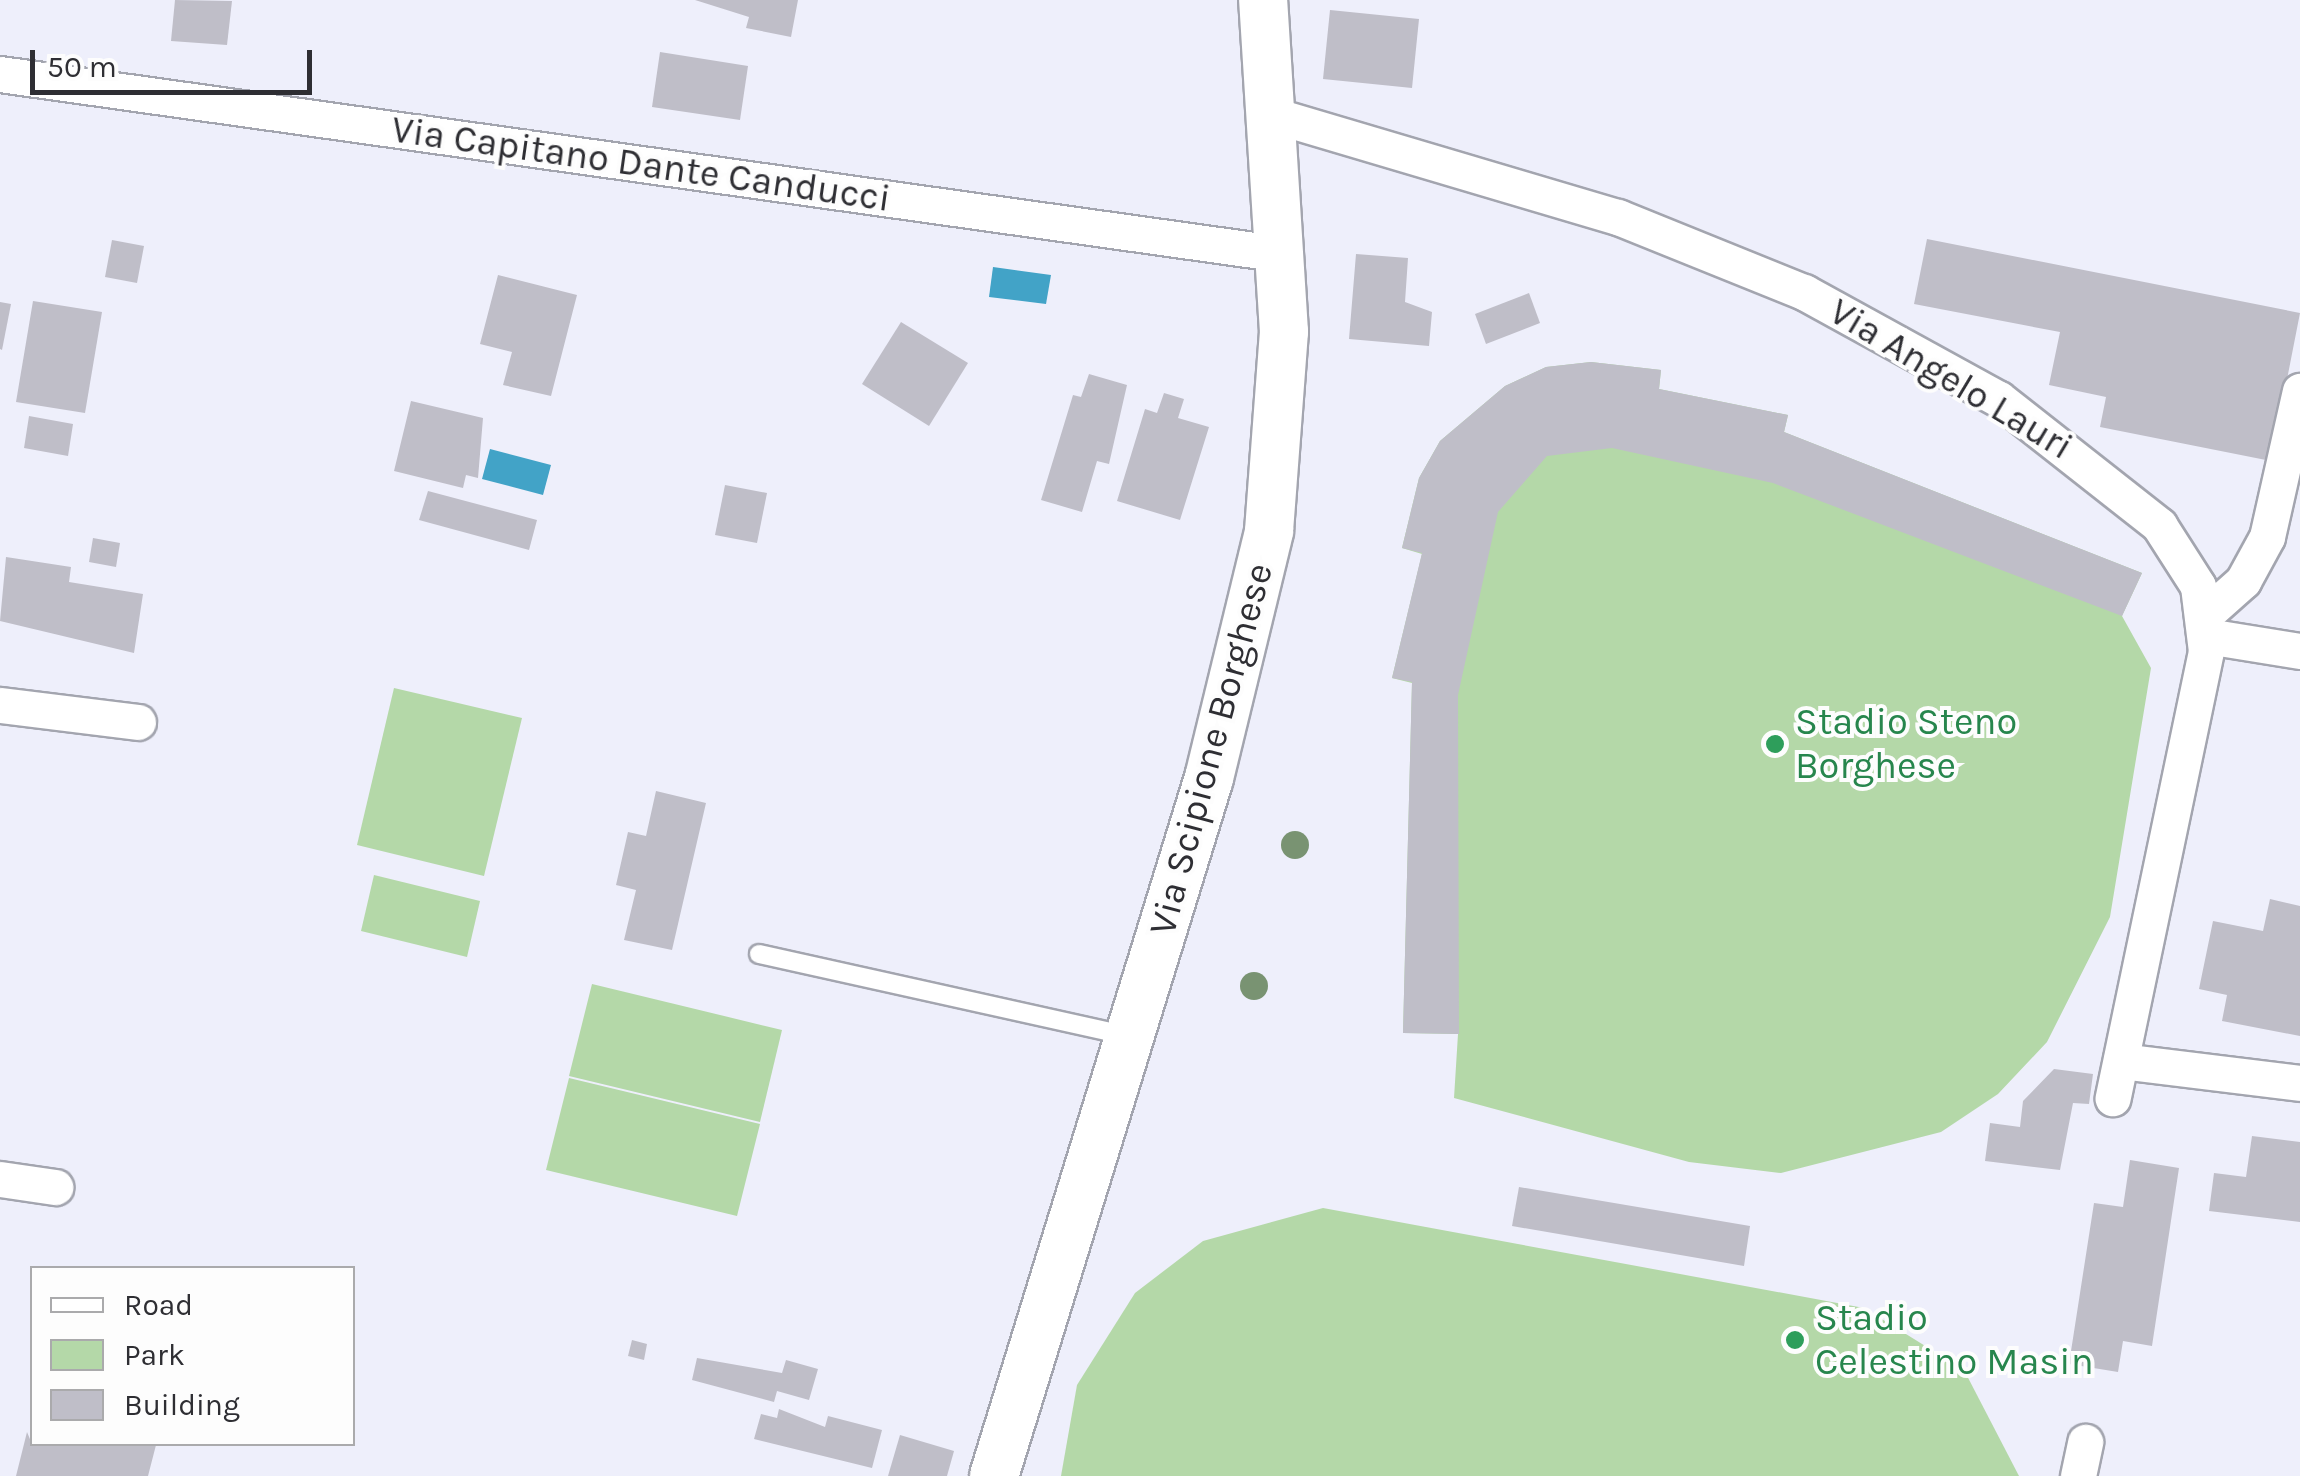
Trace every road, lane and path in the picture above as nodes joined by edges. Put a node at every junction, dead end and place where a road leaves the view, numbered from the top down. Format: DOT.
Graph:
graph roads {
  1 [pos="1264,0"];
  2 [pos="0,74"];
  3 [pos="1273,115"];
  4 [pos="1282,254"];
  5 [pos="2300,391"];
  6 [pos="2207,625"];
  7 [pos="2300,651"];
  8 [pos="0,705"];
  9 [pos="138,722"];
  10 [pos="759,954"];
  11 [pos="1130,1036"];
  12 [pos="2121,1061"];
  13 [pos="2300,1084"];
  14 [pos="2113,1098"];
  15 [pos="0,1180"];
  16 [pos="55,1187"];
  17 [pos="994,1476"];
  1 -- 3 [label="main road, Via Scipione Borghese"];
  2 -- 4 [label="street, Via Capitano Dante Canducci"];
  3 -- 4 [label="main road, Via Scipione Borghese"];
  3 -- 6 [label="street, Via Angelo Lauri"];
  4 -- 11 [label="main road, Via Scipione Borghese"];
  5 -- 6 [label="street"];
  6 -- 7 [label="street"];
  6 -- 12 [label="street"];
  8 -- 9 [label="street"];
  10 -- 11 [label="lane"];
  11 -- 17 [label="main road, Via Scipione Borghese"];
  12 -- 13 [label="street"];
  12 -- 14 [label="street"];
  15 -- 16 [label="street"];
}
